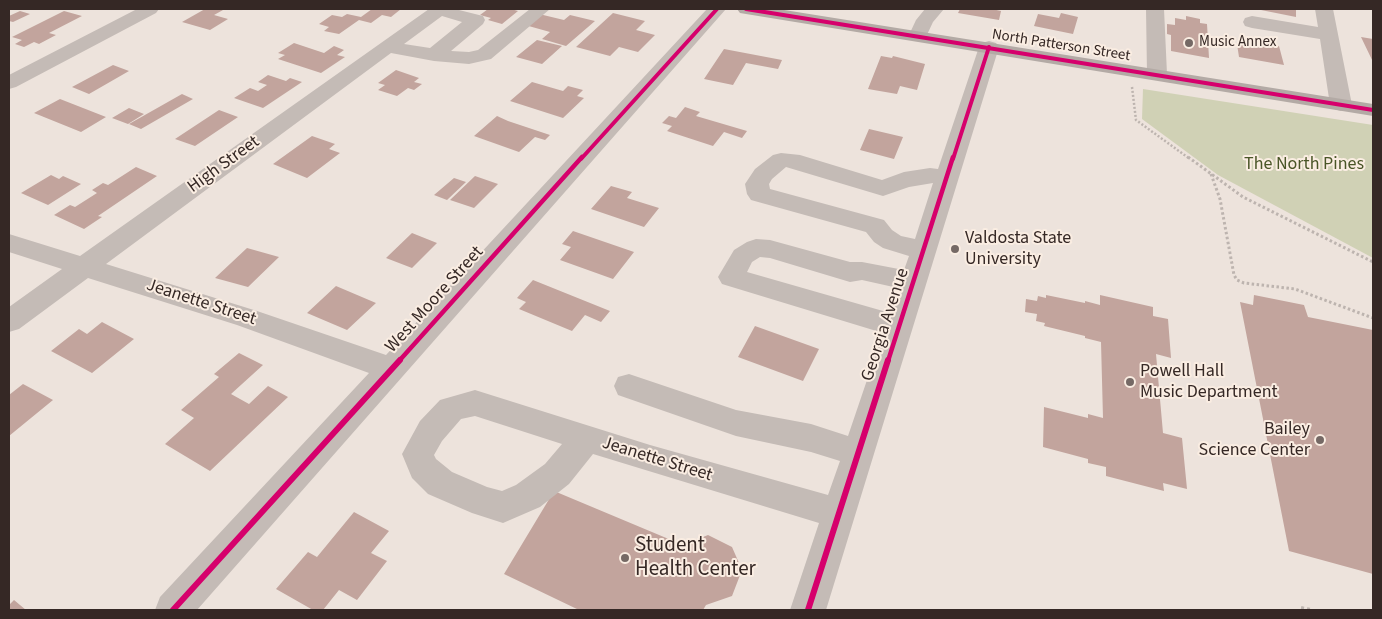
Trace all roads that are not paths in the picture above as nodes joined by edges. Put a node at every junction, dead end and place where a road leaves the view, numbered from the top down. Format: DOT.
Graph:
graph roads {
  1 [pos="150,9"];
  2 [pos="440,9"];
  3 [pos="541,9"];
  4 [pos="717,9"];
  5 [pos="746,9"];
  6 [pos="935,9"];
  7 [pos="1155,9"];
  8 [pos="1324,9"];
  9 [pos="1252,22"];
  10 [pos="918,35"];
  11 [pos="1329,35"];
  12 [pos="388,47"];
  13 [pos="989,47"];
  14 [pos="434,55"];
  15 [pos="1157,74"];
  16 [pos="9,83"];
  17 [pos="1341,105"];
  18 [pos="1373,110"];
  19 [pos="947,178"];
  20 [pos="883,188"];
  21 [pos="875,226"];
  22 [pos="9,243"];
  23 [pos="924,251"];
  24 [pos="84,266"];
  25 [pos="914,282"];
  26 [pos="9,321"];
  27 [pos="900,327"];
  28 [pos="391,368"];
  29 [pos="629,386"];
  30 [pos="586,439"];
  31 [pos="859,454"];
  32 [pos="840,514"];
  33 [pos="173,610"];
  34 [pos="808,610"];
  1 -- 16 [label="street"];
  2 -- 12 [label="street, High Street"];
  2 -- 14 [label="street"];
  3 -- 14 [label="street"];
  4 -- 28 [label="street, West Moore Street"];
  5 -- 10 [label="main road, North Patterson Street"];
  6 -- 10 [label="street"];
  7 -- 15 [label="street"];
  8 -- 11 [label="street"];
  9 -- 11 [label="street"];
  10 -- 13 [label="main road, North Patterson Street"];
  11 -- 17 [label="street"];
  12 -- 14 [label="street"];
  12 -- 24 [label="street, High Street"];
  13 -- 15 [label="main road, North Patterson Street"];
  13 -- 19 [label="street, Georgia Avenue"];
  15 -- 17 [label="main road, North Patterson Street"];
  17 -- 18 [label="main road, North Patterson Street"];
  19 -- 20 [label="street"];
  19 -- 23 [label="street, Georgia Avenue"];
  20 -- 21 [label="street"];
  20 -- 21 [label="street"];
  21 -- 23 [label="street"];
  22 -- 24 [label="street, Jeanette Street"];
  23 -- 25 [label="street, Georgia Avenue"];
  24 -- 26 [label="street, High Street"];
  24 -- 28 [label="street, Jeanette Street"];
  25 -- 27 [label="street, Georgia Avenue"];
  25 -- 27 [label="street"];
  27 -- 31 [label="street, Georgia Avenue"];
  28 -- 33 [label="street, West Moore Street"];
  29 -- 31 [label="street"];
  30 -- 30 [label="street, Jeanette Street"];
  30 -- 32 [label="street, Jeanette Street"];
  31 -- 32 [label="street, Georgia Avenue"];
  32 -- 34 [label="street, Georgia Avenue"];
}
